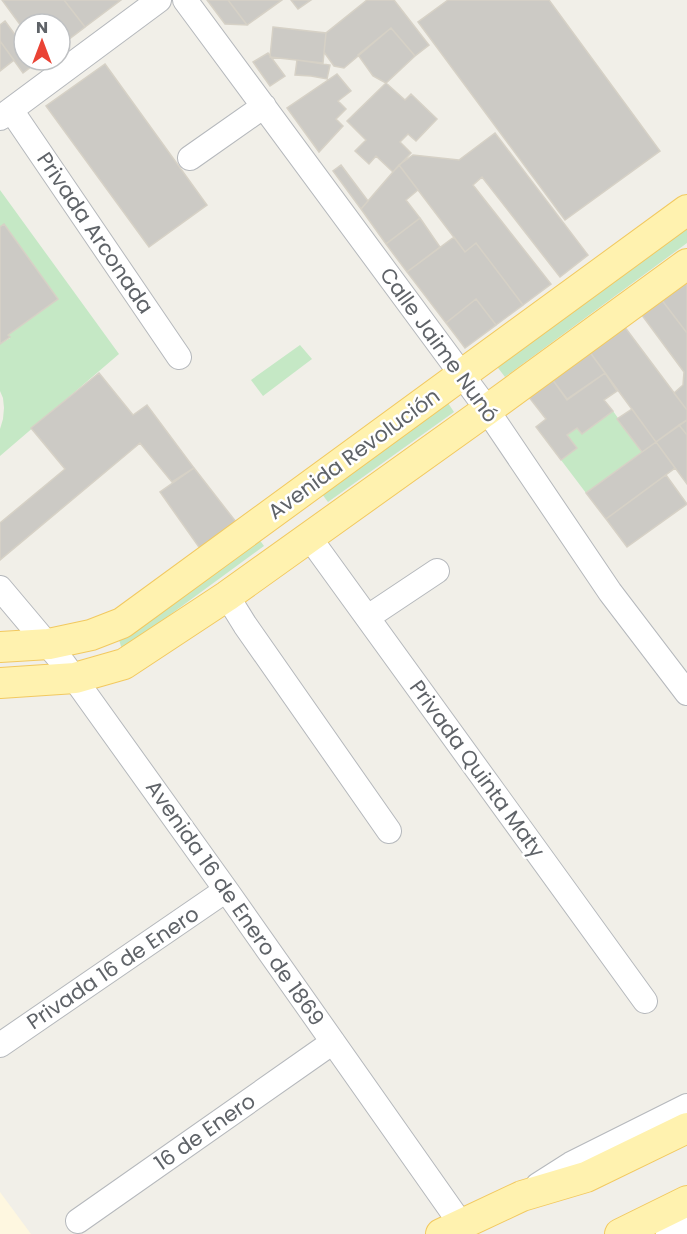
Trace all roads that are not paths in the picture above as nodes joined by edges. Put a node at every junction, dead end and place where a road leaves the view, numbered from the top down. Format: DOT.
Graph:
graph roads {
  1 [pos="159,0"];
  2 [pos="185,0"];
  3 [pos="264,106"];
  4 [pos="5,114"];
  5 [pos="190,158"];
  6 [pos="687,210"];
  7 [pos="687,264"];
  8 [pos="179,357"];
  9 [pos="462,375"];
  10 [pos="487,410"];
  11 [pos="309,537"];
  12 [pos="437,571"];
  13 [pos="0,588"];
  14 [pos="227,596"];
  15 [pos="368,617"];
  16 [pos="49,645"];
  17 [pos="0,647"];
  18 [pos="75,678"];
  19 [pos="0,683"];
  20 [pos="687,693"];
  21 [pos="389,831"];
  22 [pos="226,891"];
  23 [pos="645,1001"];
  24 [pos="333,1042"];
  25 [pos="0,1045"];
  26 [pos="687,1106"];
  27 [pos="687,1128"];
  28 [pos="522,1196"];
  29 [pos="687,1201"];
  30 [pos="78,1221"];
  31 [pos="687,1225"];
  32 [pos="451,1229"];
  33 [pos="620,1234"];
  34 [pos="668,1234"];
  1 -- 4 [label="street"];
  2 -- 3 [label="street, Calle Jaime Nunó"];
  3 -- 5 [label="street"];
  3 -- 9 [label="street, Calle Jaime Nunó"];
  4 -- 8 [label="street, Privada Arconada"];
  6 -- 9 [label="main road, Avenida Revolución"];
  7 -- 10 [label="main road, Avenida Revolución"];
  9 -- 10 [label="street, Calle Jaime Nunó"];
  9 -- 16 [label="main road, Avenida Revolución"];
  10 -- 11 [label="main road, Avenida Revolución"];
  10 -- 20 [label="street, Calle Jaime Nunó"];
  11 -- 14 [label="main road, Avenida Revolución"];
  11 -- 15 [label="street, Privada Quinta Maty"];
  12 -- 15 [label="street"];
  13 -- 16 [label="street, Avenida 16 de Enero de 1869"];
  14 -- 18 [label="main road, Avenida Revolución"];
  14 -- 21 [label="street"];
  15 -- 23 [label="street, Privada Quinta Maty"];
  16 -- 17 [label="main road, Avenida Revolución"];
  16 -- 18 [label="street, Avenida 16 de Enero de 1869"];
  18 -- 19 [label="main road, Avenida Revolución"];
  18 -- 22 [label="street, Avenida 16 de Enero de 1869"];
  22 -- 24 [label="street, Avenida 16 de Enero de 1869"];
  22 -- 25 [label="street, Privada 16 de Enero"];
  24 -- 30 [label="street, 16 de Enero"];
  24 -- 32 [label="street, Avenida 16 de Enero de 1869"];
  26 -- 28 [label="street"];
  27 -- 28 [label="main road"];
  28 -- 32 [label="main road"];
  29 -- 33 [label="main road"];
  31 -- 34 [label="street"];
}
